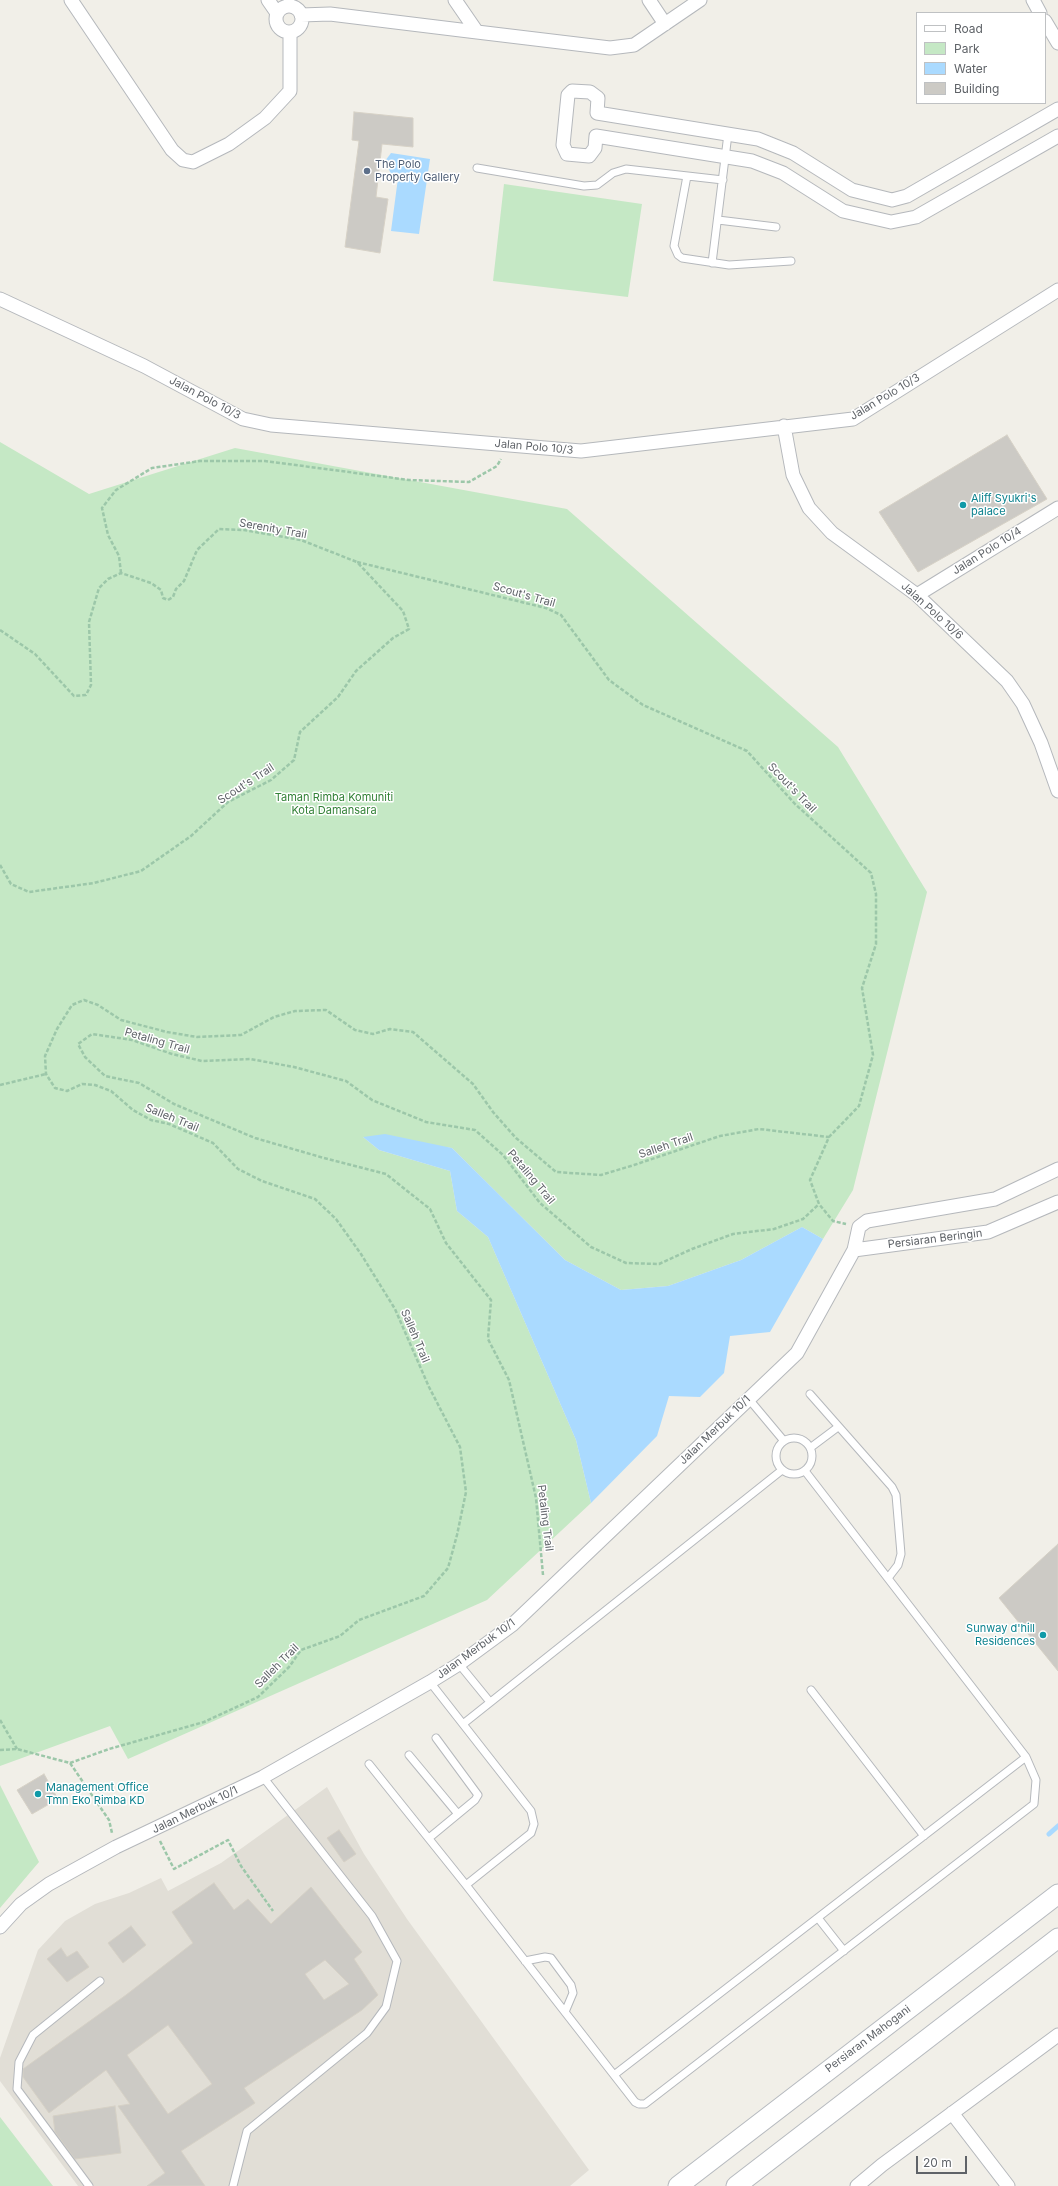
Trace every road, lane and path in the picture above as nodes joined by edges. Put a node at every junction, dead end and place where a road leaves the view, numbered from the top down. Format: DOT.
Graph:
graph roads {
  1 [pos="71,0"];
  2 [pos="268,0"];
  3 [pos="455,0"];
  4 [pos="649,0"];
  5 [pos="700,0"];
  6 [pos="1033,0"];
  7 [pos="1039,12"];
  8 [pos="277,13"];
  9 [pos="301,16"];
  10 [pos="1046,23"];
  11 [pos="665,24"];
  12 [pos="290,32"];
  13 [pos="477,32"];
  14 [pos="1058,43"];
  15 [pos="1058,109"];
  16 [pos="598,113"];
  17 [pos="728,134"];
  18 [pos="596,136"];
  19 [pos="1058,136"];
  20 [pos="726,156"];
  21 [pos="965,163"];
  22 [pos="477,168"];
  23 [pos="687,176"];
  24 [pos="723,180"];
  25 [pos="978,182"];
  26 [pos="718,220"];
  27 [pos="776,227"];
  28 [pos="791,261"];
  29 [pos="712,264"];
  30 [pos="1058,290"];
  31 [pos="0,299"];
  32 [pos="784,426"];
  33 [pos="509,445"];
  34 [pos="1058,508"];
  35 [pos="356,562"];
  36 [pos="121,572"];
  37 [pos="917,595"];
  38 [pos="0,630"];
  39 [pos="1058,790"];
  40 [pos="0,865"];
  41 [pos="46,1074"];
  42 [pos="0,1086"];
  43 [pos="829,1137"];
  44 [pos="1058,1169"];
  45 [pos="1058,1202"];
  46 [pos="818,1204"];
  47 [pos="859,1227"];
  48 [pos="854,1250"];
  49 [pos="810,1394"];
  50 [pos="748,1398"];
  51 [pos="838,1427"];
  52 [pos="784,1440"];
  53 [pos="810,1448"];
  54 [pos="782,1470"];
  55 [pos="805,1471"];
  56 [pos="888,1578"];
  57 [pos="545,1593"];
  58 [pos="459,1664"];
  59 [pos="430,1682"];
  60 [pos="811,1690"];
  61 [pos="490,1702"];
  62 [pos="0,1720"];
  63 [pos="463,1724"];
  64 [pos="436,1738"];
  65 [pos="17,1748"];
  66 [pos="0,1750"];
  67 [pos="409,1755"];
  68 [pos="1026,1757"];
  69 [pos="70,1763"];
  70 [pos="369,1764"];
  71 [pos="263,1776"];
  72 [pos="458,1814"];
  73 [pos="154,1830"];
  74 [pos="924,1836"];
  75 [pos="429,1838"];
  76 [pos="116,1847"];
  77 [pos="466,1885"];
  78 [pos="1058,1894"];
  79 [pos="273,1911"];
  80 [pos="818,1918"];
  81 [pos="0,1927"];
  82 [pos="1058,1938"];
  83 [pos="844,1950"];
  84 [pos="525,1961"];
  85 [pos="100,1981"];
  86 [pos="565,2012"];
  87 [pos="1058,2035"];
  88 [pos="614,2075"];
  89 [pos="952,2113"];
  90 [pos="89,2186"];
  91 [pos="233,2186"];
  92 [pos="678,2186"];
  93 [pos="736,2186"];
  94 [pos="856,2186"];
  95 [pos="1008,2186"];
  1 -- 12 [label="street"];
  2 -- 8 [label="street"];
  3 -- 13 [label="street"];
  4 -- 11 [label="street"];
  5 -- 11 [label="street"];
  6 -- 7 [label="street"];
  8 -- 9 [label="street"];
  8 -- 12 [label="street"];
  9 -- 12 [label="street"];
  9 -- 13 [label="street"];
  10 -- 14 [label="street"];
  11 -- 13 [label="street"];
  15 -- 21 [label="street"];
  16 -- 17 [label="street"];
  16 -- 18 [label="street"];
  16 -- 18 [label="street"];
  17 -- 20 [label="lane"];
  17 -- 21 [label="street"];
  18 -- 20 [label="street"];
  19 -- 25 [label="street"];
  20 -- 24 [label="lane"];
  20 -- 25 [label="street"];
  21 -- 25 [label="street"];
  22 -- 23 [label="lane"];
  23 -- 24 [label="lane"];
  23 -- 29 [label="lane"];
  24 -- 26 [label="lane"];
  26 -- 27 [label="lane"];
  26 -- 29 [label="lane"];
  28 -- 29 [label="lane"];
  30 -- 32 [label="street, Jalan Polo 10/3"];
  31 -- 33 [label="street, Jalan Polo 10/3"];
  32 -- 33 [label="street, Jalan Polo 10/3"];
  32 -- 37 [label="street, Jalan Polo 10/6"];
  33 -- 36 [label="path"];
  34 -- 37 [label="street, Jalan Polo 10/4"];
  35 -- 36 [label="path, Serenity Trail"];
  35 -- 40 [label="path, Scout's Trail"];
  35 -- 43 [label="path, Scout's Trail"];
  36 -- 38 [label="path"];
  37 -- 39 [label="street, Jalan Polo 10/6"];
  41 -- 42 [label="path"];
  41 -- 43 [label="path, Salleh Trail"];
  41 -- 69 [label="path, Salleh Trail"];
  43 -- 46 [label="path, Scout's Trail"];
  44 -- 47 [label="street"];
  45 -- 48 [label="street, Persiaran Beringin"];
  46 -- 47 [label="path, Scout's Trail"];
  46 -- 57 [label="path, Petaling Trail"];
  47 -- 48 [label="street, Jalan Merbuk 10/1"];
  48 -- 50 [label="street, Jalan Merbuk 10/1"];
  49 -- 51 [label="lane"];
  50 -- 52 [label="lane"];
  50 -- 57 [label="street, Jalan Merbuk 10/1"];
  51 -- 53 [label="lane"];
  51 -- 56 [label="lane"];
  52 -- 53 [label="lane"];
  52 -- 54 [label="lane"];
  53 -- 55 [label="lane"];
  54 -- 55 [label="lane"];
  54 -- 61 [label="lane"];
  55 -- 56 [label="lane"];
  56 -- 68 [label="lane"];
  57 -- 58 [label="street, Jalan Merbuk 10/1"];
  58 -- 59 [label="street, Jalan Merbuk 10/1"];
  58 -- 61 [label="lane"];
  59 -- 63 [label="lane"];
  59 -- 71 [label="street, Jalan Merbuk 10/1"];
  60 -- 74 [label="lane"];
  61 -- 63 [label="lane"];
  62 -- 65 [label="path"];
  63 -- 77 [label="lane"];
  64 -- 72 [label="lane"];
  65 -- 66 [label="path"];
  65 -- 69 [label="path"];
  67 -- 72 [label="lane"];
  68 -- 74 [label="lane"];
  68 -- 83 [label="lane"];
  69 -- 76 [label="path"];
  70 -- 75 [label="lane"];
  71 -- 73 [label="street, Jalan Merbuk 10/1"];
  71 -- 91 [label="lane"];
  72 -- 75 [label="lane"];
  73 -- 76 [label="street, Jalan Merbuk 10/1"];
  73 -- 79 [label="path"];
  74 -- 80 [label="lane"];
  75 -- 77 [label="lane"];
  76 -- 81 [label="street, Jalan Merbuk 10/1"];
  77 -- 84 [label="lane"];
  78 -- 92 [label="main road, Persiaran Mahogani"];
  80 -- 83 [label="lane"];
  80 -- 88 [label="lane"];
  82 -- 93 [label="main road"];
  83 -- 88 [label="lane"];
  84 -- 86 [label="lane"];
  84 -- 86 [label="lane"];
  85 -- 90 [label="lane"];
  86 -- 88 [label="lane"];
  87 -- 89 [label="street"];
  89 -- 94 [label="street"];
  89 -- 95 [label="street"];
}
